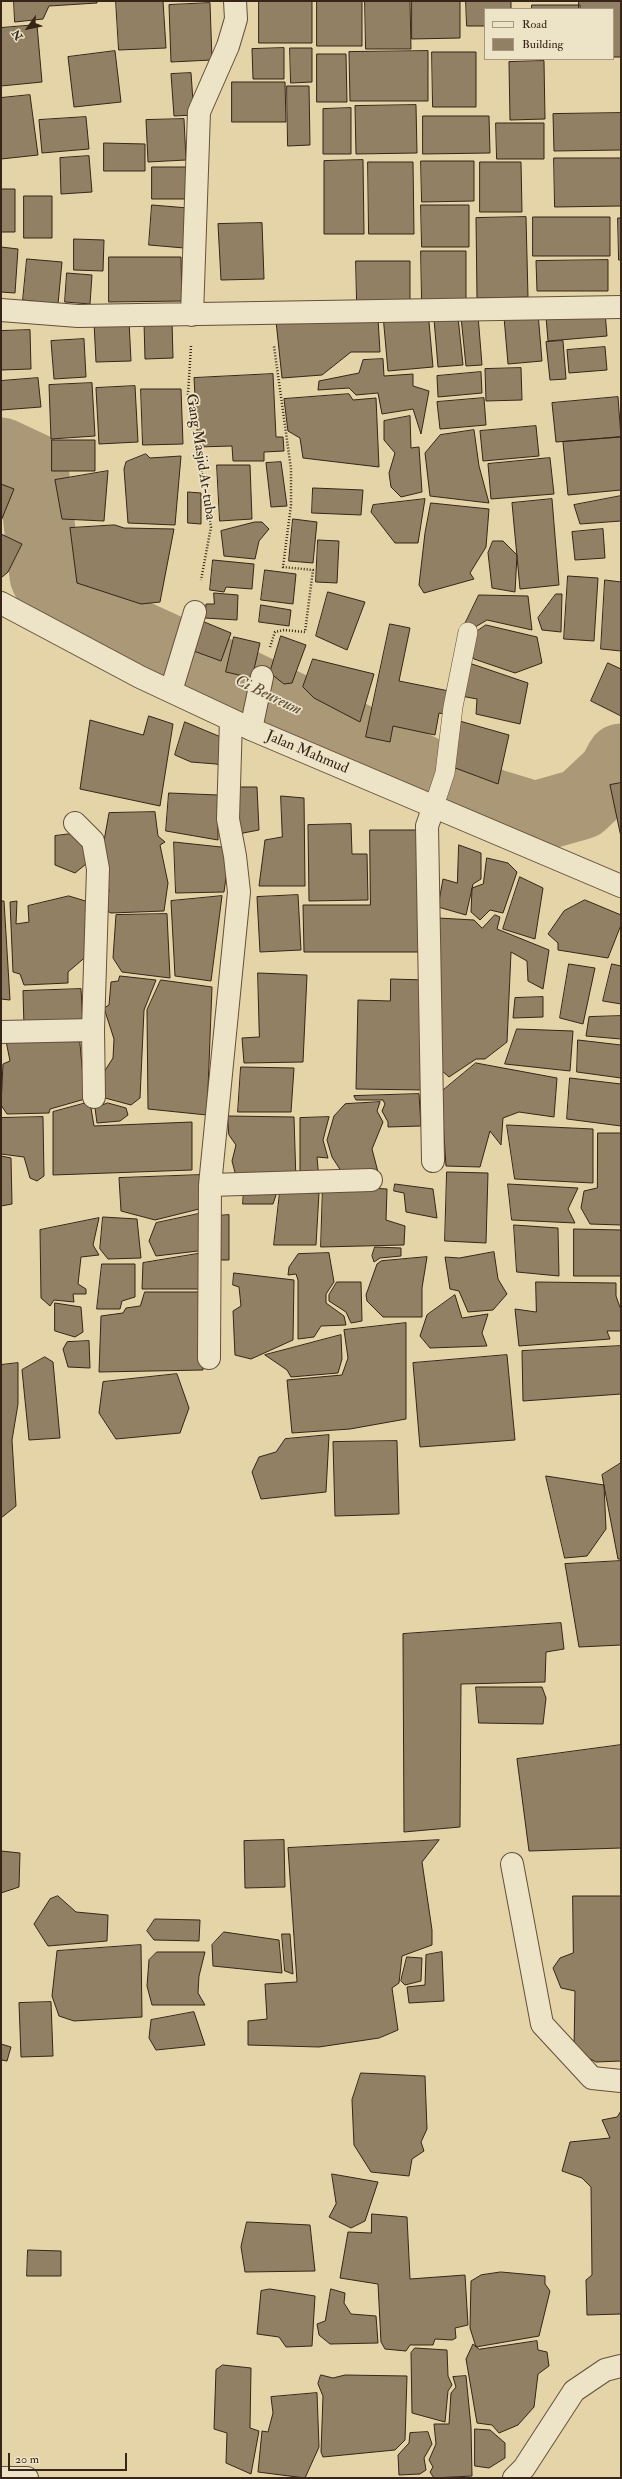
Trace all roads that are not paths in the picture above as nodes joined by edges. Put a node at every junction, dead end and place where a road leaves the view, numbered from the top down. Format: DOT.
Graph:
graph roads {
  1 [pos="235,1"];
  2 [pos="621,308"];
  3 [pos="1,310"];
  4 [pos="192,315"];
  5 [pos="1,602"];
  6 [pos="194,612"];
  7 [pos="468,632"];
  8 [pos="262,677"];
  9 [pos="171,691"];
  10 [pos="231,720"];
  11 [pos="250,730"];
  12 [pos="436,802"];
  13 [pos="75,823"];
  14 [pos="621,886"];
  15 [pos="93,1030"];
  16 [pos="1,1032"];
  17 [pos="94,1096"];
  18 [pos="433,1161"];
  19 [pos="371,1180"];
  20 [pos="210,1185"];
  21 [pos="209,1358"];
  22 [pos="512,1864"];
  23 [pos="621,2081"];
  24 [pos="621,2366"];
  25 [pos="1,2478"];
  26 [pos="27,2478"];
  27 [pos="514,2478"];
  1 -- 4 [label="street"];
  2 -- 4 [label="street"];
  3 -- 4 [label="street"];
  5 -- 9 [label="street, Jalan Mahmud"];
  6 -- 9 [label="street"];
  7 -- 12 [label="lane"];
  8 -- 11 [label="street"];
  9 -- 10 [label="street, Jalan Mahmud"];
  10 -- 11 [label="street, Jalan Mahmud"];
  10 -- 20 [label="street"];
  11 -- 12 [label="street, Jalan Mahmud"];
  12 -- 14 [label="street, Jalan Mahmud"];
  12 -- 18 [label="street"];
  13 -- 15 [label="street"];
  15 -- 16 [label="street"];
  15 -- 17 [label="street"];
  19 -- 20 [label="street"];
  20 -- 21 [label="street"];
  22 -- 23 [label="street"];
  24 -- 27 [label="street"];
  25 -- 26 [label="street"];
}
